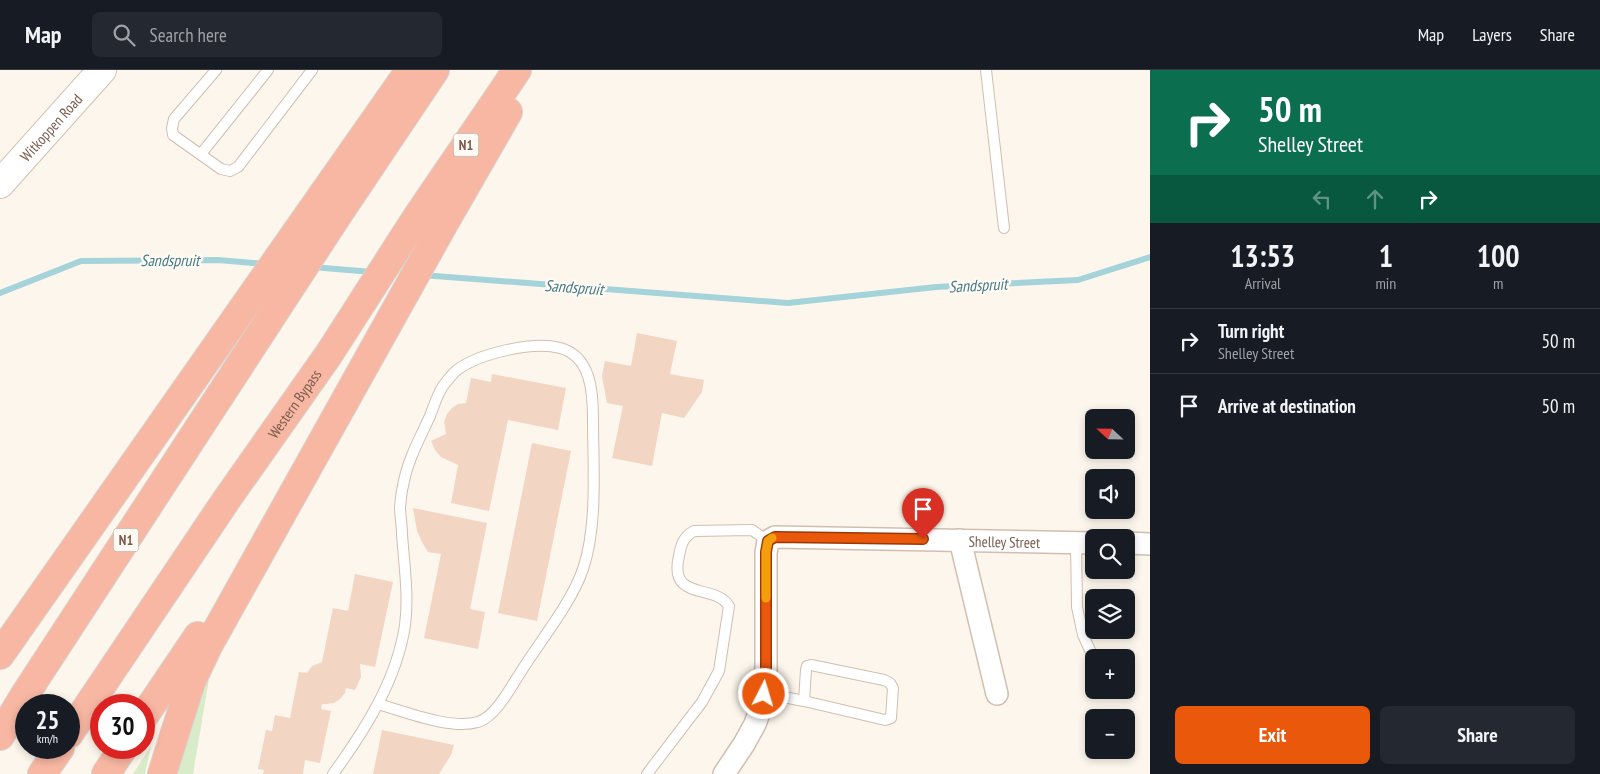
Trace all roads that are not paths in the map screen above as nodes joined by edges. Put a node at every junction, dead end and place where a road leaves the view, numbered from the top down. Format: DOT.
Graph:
graph roads {
  1 [pos="102,70"];
  2 [pos="216,70"];
  3 [pos="268,70"];
  4 [pos="312,70"];
  5 [pos="410,70"];
  6 [pos="435,70"];
  7 [pos="517,70"];
  8 [pos="532,70"];
  9 [pos="986,70"];
  10 [pos="200,154"];
  11 [pos="0,184"];
  12 [pos="329,207"];
  13 [pos="1004,228"];
  14 [pos="282,513"];
  15 [pos="960,540"];
  16 [pos="768,541"];
  17 [pos="1085,542"];
  18 [pos="1135,543"];
  19 [pos="1150,544"];
  20 [pos="1089,649"];
  21 [pos="0,655"];
  22 [pos="764,694"];
  23 [pos="997,694"];
  24 [pos="155,700"];
  25 [pos="804,701"];
  26 [pos="378,704"];
  27 [pos="80,718"];
  28 [pos="0,736"];
  29 [pos="52,759"];
  30 [pos="116,759"];
  31 [pos="42,774"];
  32 [pos="106,774"];
  33 [pos="162,774"];
  34 [pos="333,774"];
  35 [pos="647,774"];
  36 [pos="724,774"];
  1 -- 11 [label="main road, Witkoppen Road"];
  2 -- 10 [label="lane"];
  3 -- 10 [label="lane"];
  4 -- 10 [label="lane"];
  5 -- 12 [label="highway"];
  6 -- 12 [label="highway, N1"];
  7 -- 27 [label="highway, Western Bypass / N1"];
  8 -- 14 [label="highway"];
  9 -- 13 [label="lane"];
  12 -- 21 [label="highway"];
  12 -- 28 [label="highway, N1"];
  14 -- 24 [label="highway"];
  14 -- 33 [label="highway"];
  15 -- 16 [label="street, Shelley Street"];
  15 -- 17 [label="street, Shelley Street"];
  15 -- 23 [label="street"];
  16 -- 22 [label="street"];
  16 -- 35 [label="lane"];
  17 -- 20 [label="lane"];
  18 -- 19 [label="street"];
  22 -- 25 [label="lane"];
  22 -- 36 [label="street"];
  25 -- 25 [label="lane"];
  26 -- 26 [label="lane"];
  26 -- 34 [label="lane"];
  29 -- 31 [label="highway"];
  30 -- 32 [label="highway"];
}
